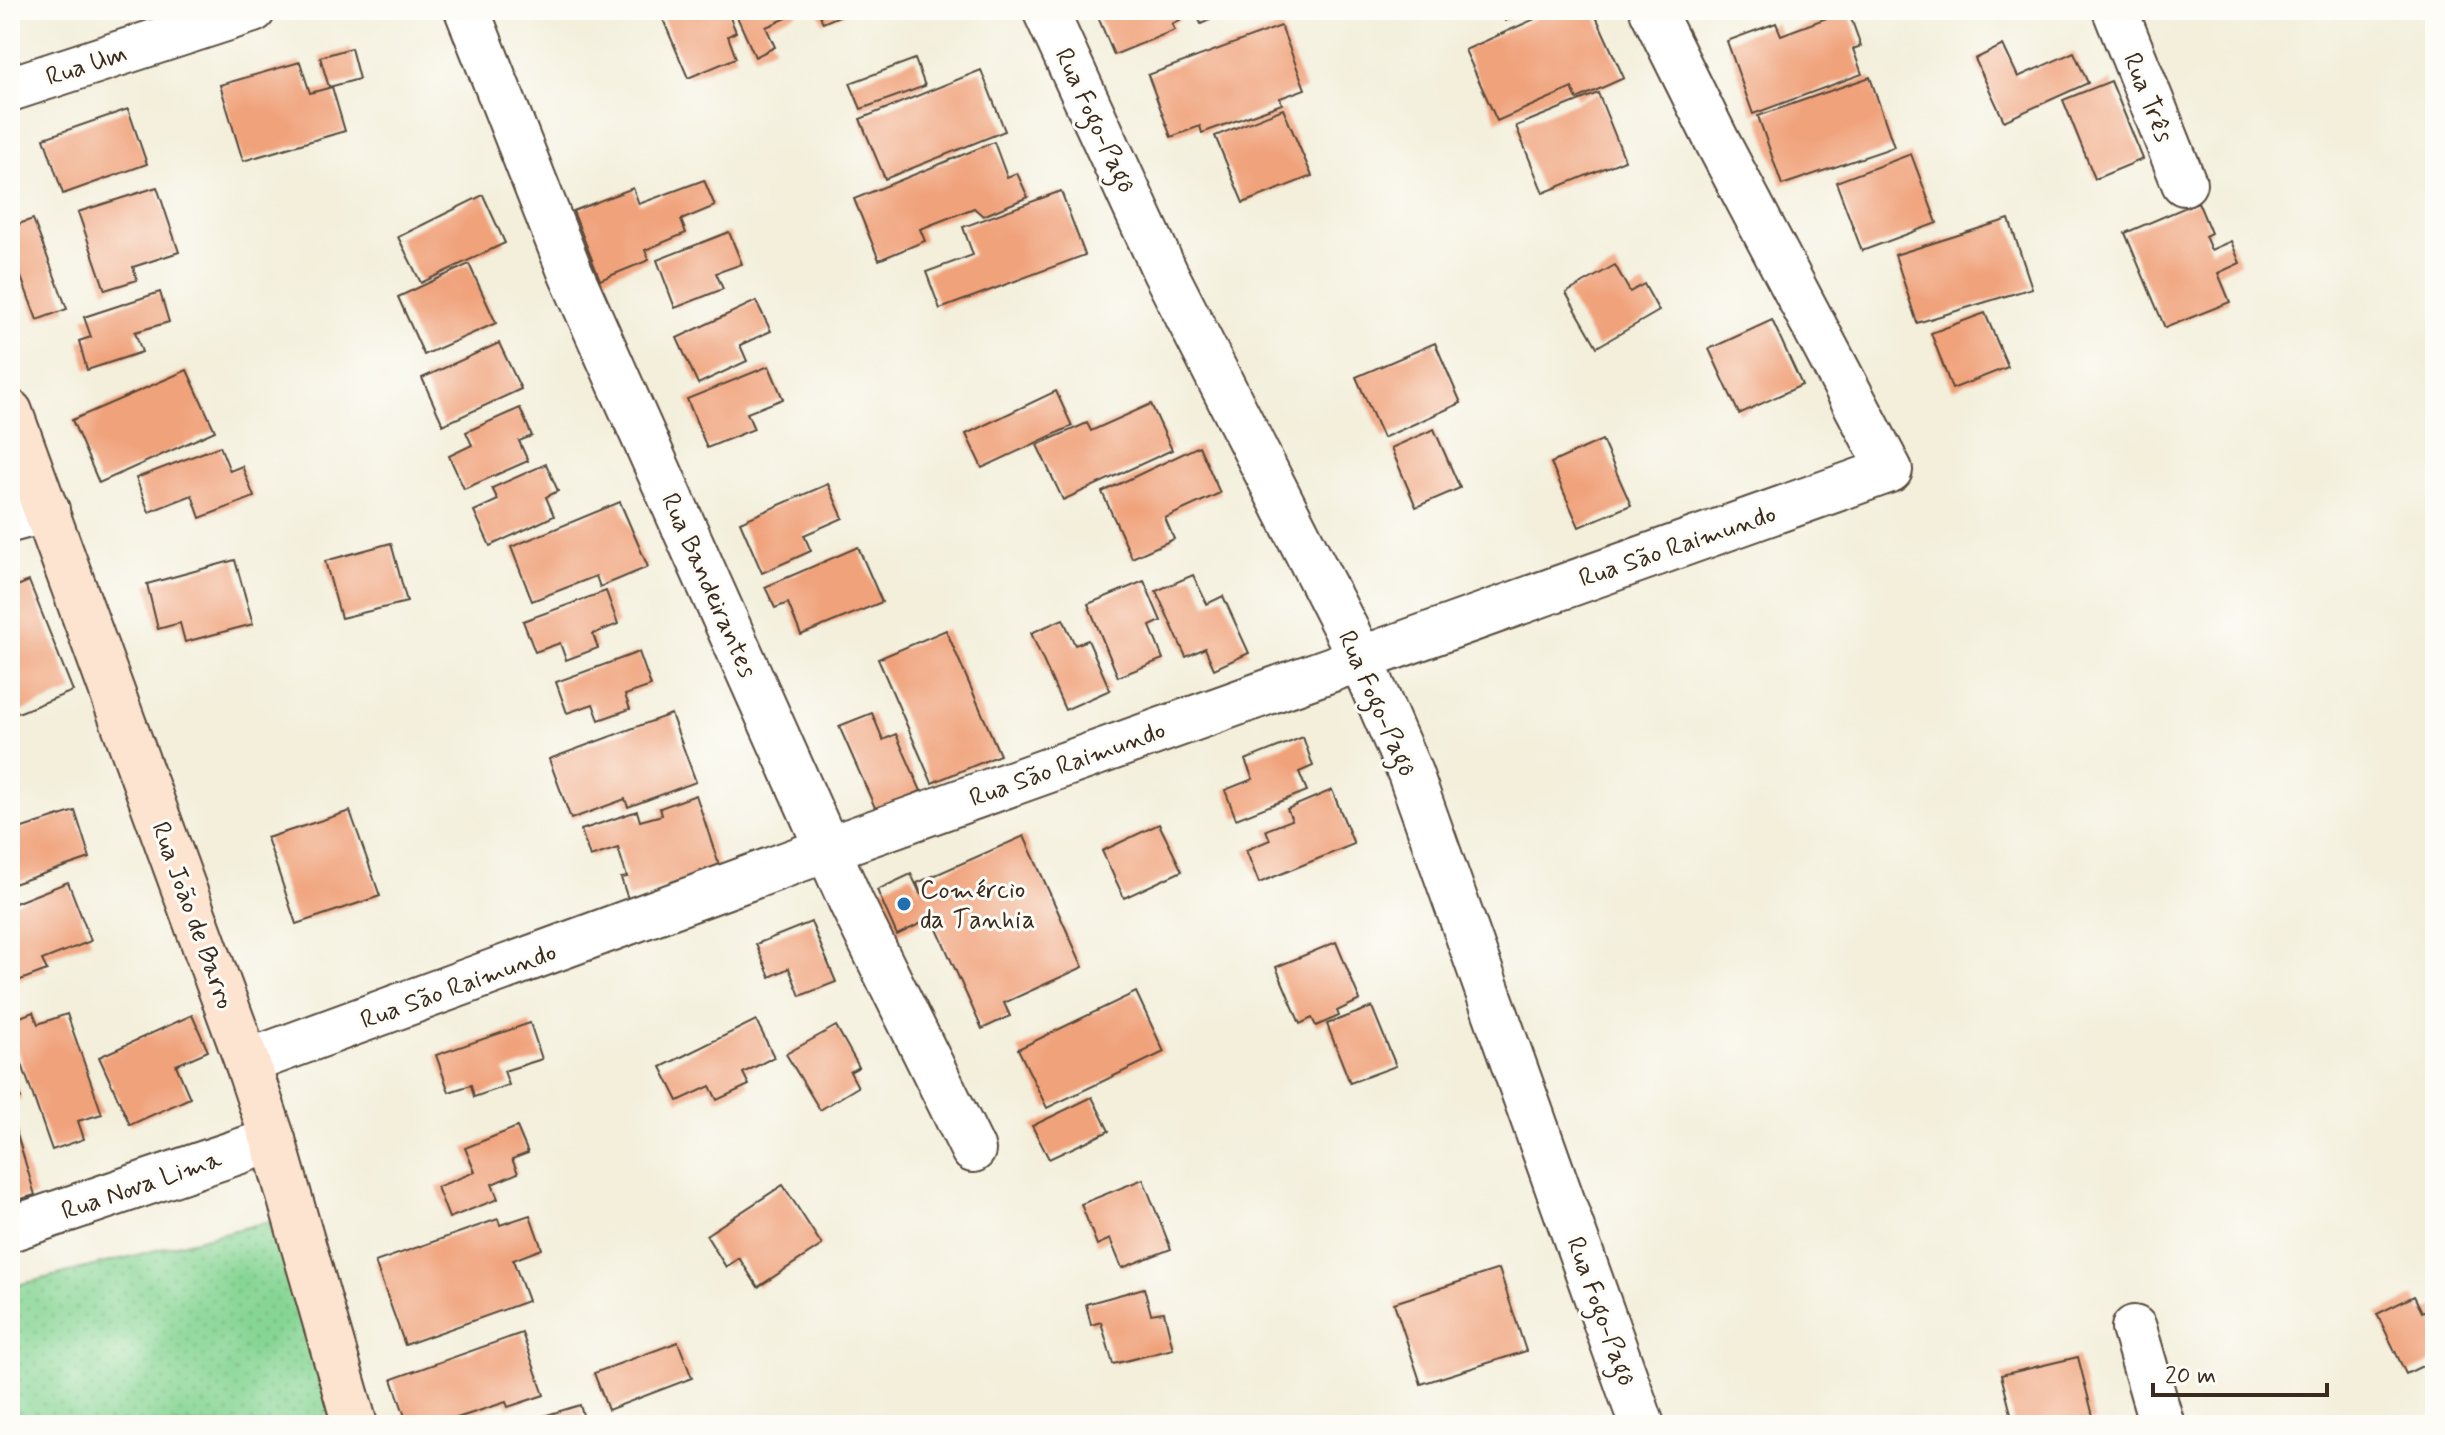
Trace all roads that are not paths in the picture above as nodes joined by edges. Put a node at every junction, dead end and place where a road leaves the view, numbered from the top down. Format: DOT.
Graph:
graph roads {
  1 [pos="253,10"];
  2 [pos="467,10"];
  3 [pos="1045,10"];
  4 [pos="1652,10"];
  5 [pos="2115,10"];
  6 [pos="10,89"];
  7 [pos="2184,183"];
  8 [pos="10,412"];
  9 [pos="29,515"];
  10 [pos="1360,657"];
  11 [pos="828,849"];
  12 [pos="247,1062"];
  13 [pos="273,1140"];
  14 [pos="973,1150"];
  15 [pos="10,1229"];
  16 [pos="2134,1328"];
  17 [pos="355,1425"];
  18 [pos="1642,1425"];
  19 [pos="2162,1425"];
  1 -- 6 [label="street, Rua Um"];
  2 -- 11 [label="street, Rua Bandeirantes"];
  3 -- 10 [label="street, Rua Fogo-Pagô"];
  4 -- 10 [label="street, Rua São Raimundo"];
  5 -- 7 [label="street, Rua Três"];
  8 -- 9 [label="street, Rua João de Barro"];
  9 -- 12 [label="street, Rua João de Barro"];
  10 -- 11 [label="street, Rua São Raimundo"];
  10 -- 18 [label="street, Rua Fogo-Pagô"];
  11 -- 12 [label="street, Rua São Raimundo"];
  11 -- 14 [label="street, Rua Bandeirantes"];
  12 -- 13 [label="street, Rua João de Barro"];
  13 -- 15 [label="street, Rua Nova Lima"];
  13 -- 17 [label="street, Rua João de Barro"];
  16 -- 19 [label="street"];
}
